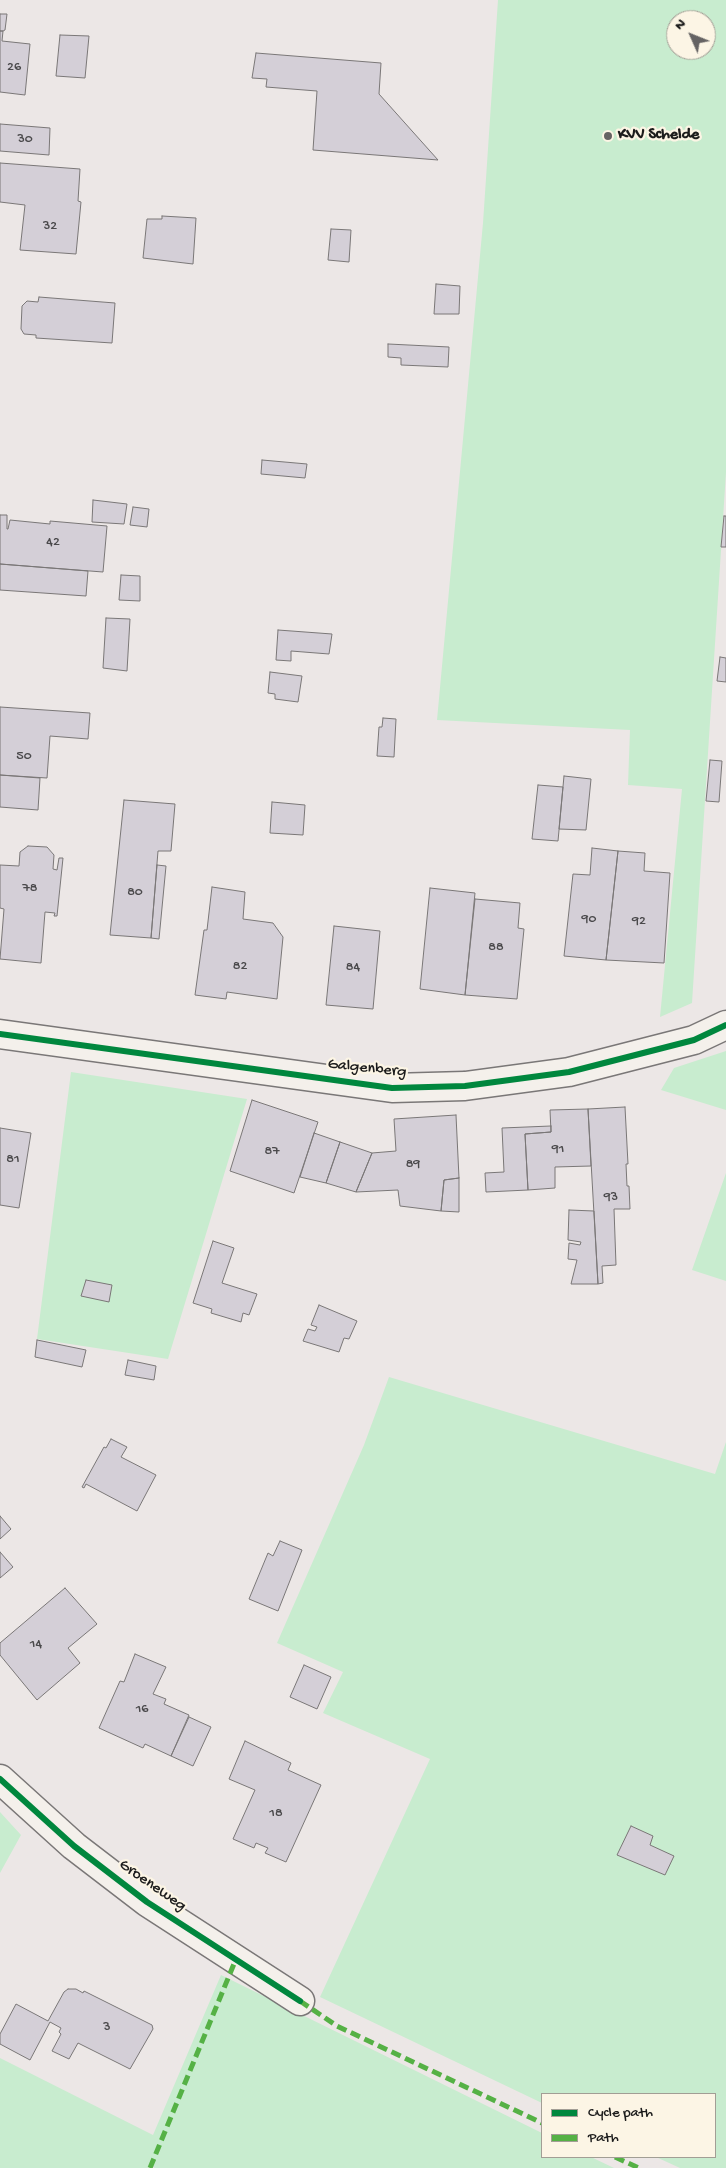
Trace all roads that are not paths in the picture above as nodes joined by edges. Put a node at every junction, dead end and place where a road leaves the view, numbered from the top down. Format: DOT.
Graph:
graph roads {
  1 [pos="726,1025"];
  2 [pos="0,1034"];
  3 [pos="0,1780"];
  4 [pos="300,2001"];
  1 -- 2 [label="street, Galgenberg"];
  3 -- 4 [label="street, Groeneweg"];
}
